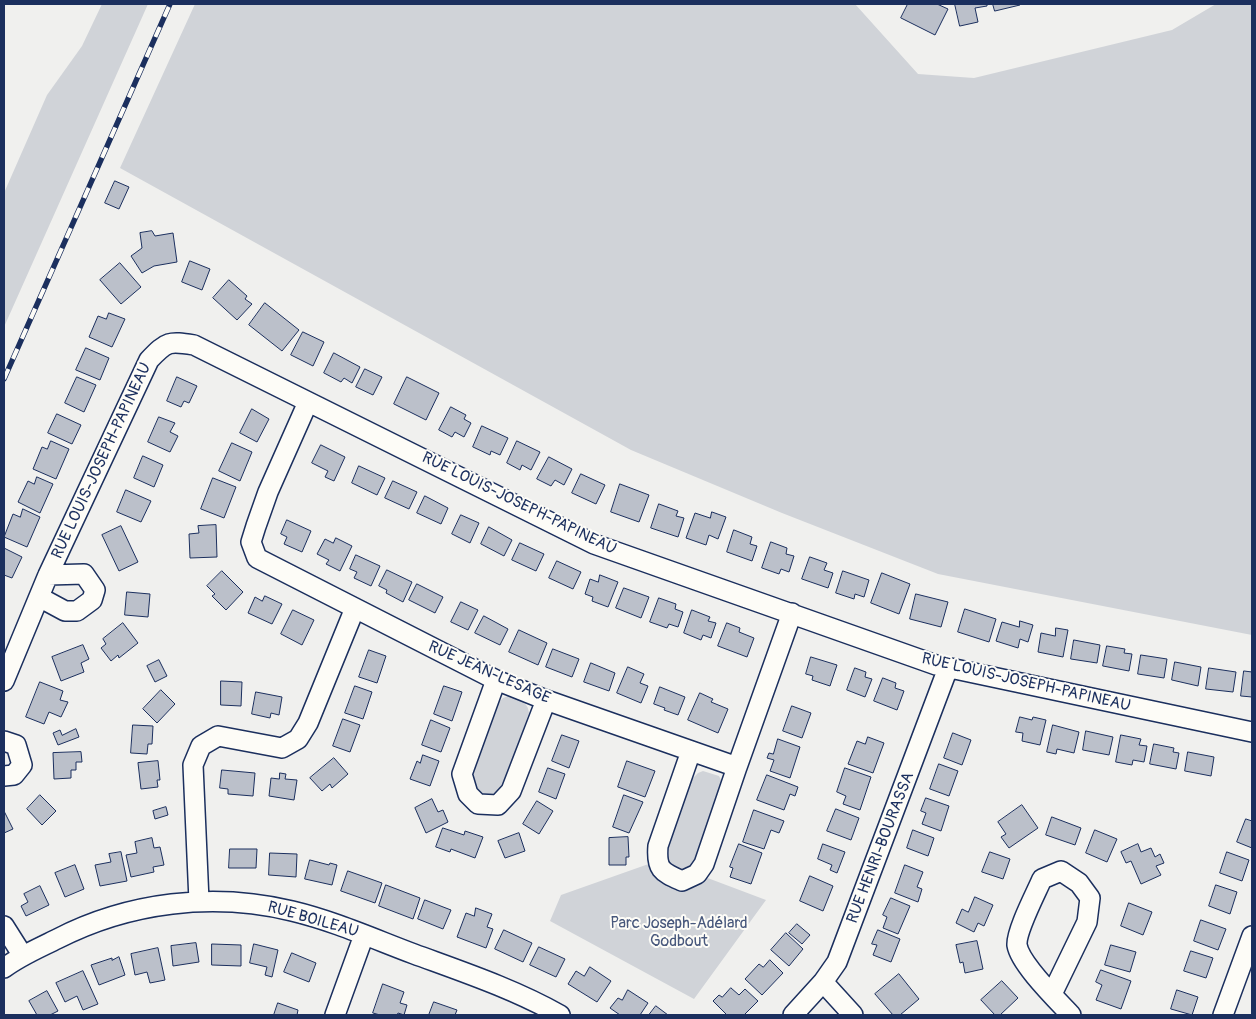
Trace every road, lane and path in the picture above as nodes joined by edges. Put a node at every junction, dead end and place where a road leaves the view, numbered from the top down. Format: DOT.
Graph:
graph roads {
  1 [pos="308,402"];
  2 [pos="48,575"];
  3 [pos="39,597"];
  4 [pos="355,608"];
  5 [pos="792,613"];
  6 [pos="948,668"];
  7 [pos="496,680"];
  8 [pos="4,681"];
  9 [pos="546,700"];
  10 [pos="1252,732"];
  11 [pos="4,741"];
  12 [pos="690,751"];
  13 [pos="738,767"];
  14 [pos="4,776"];
  15 [pos="199,901"];
  16 [pos="4,926"];
  17 [pos="364,935"];
  18 [pos="1252,936"];
  19 [pos="23,956"];
  20 [pos="5,965"];
  21 [pos="823,982"];
  22 [pos="1052,994"];
  23 [pos="335,1015"];
  24 [pos="560,1015"];
  25 [pos="793,1015"];
  26 [pos="854,1015"];
  27 [pos="1071,1015"];
  28 [pos="1223,1015"];
  1 -- 2 [label="street, RUE LOUIS-JOSEPH-PAPINEAU"];
  1 -- 4 [label="street, RUE JEAN-LESAGE"];
  1 -- 5 [label="street, RUE LOUIS-JOSEPH-PAPINEAU"];
  2 -- 3 [label="street, RUE LOUIS-JOSEPH-PAPINEAU"];
  2 -- 3 [label="street, RUE LOUIS-JOSEPH-PAPINEAU"];
  3 -- 8 [label="street, RUE LOUIS-JOSEPH-PAPINEAU"];
  4 -- 7 [label="street, RUE JEAN-LESAGE"];
  4 -- 15 [label="street"];
  5 -- 6 [label="street, RUE LOUIS-JOSEPH-PAPINEAU"];
  5 -- 13 [label="street"];
  6 -- 10 [label="street, RUE LOUIS-JOSEPH-PAPINEAU"];
  6 -- 21 [label="street, RUE HENRI-BOURASSA"];
  7 -- 9 [label="street, RUE JEAN-LESAGE"];
  7 -- 9 [label="street"];
  9 -- 12 [label="street, RUE JEAN-LESAGE"];
  11 -- 14 [label="street"];
  12 -- 13 [label="street, RUE JEAN-LESAGE"];
  12 -- 13 [label="street"];
  15 -- 17 [label="street, RUE BOILEAU"];
  15 -- 19 [label="street, RUE BOILEAU"];
  16 -- 19 [label="street"];
  17 -- 23 [label="street"];
  17 -- 24 [label="street, RUE BOILEAU"];
  18 -- 28 [label="street"];
  19 -- 20 [label="street, RUE BOILEAU"];
  21 -- 25 [label="street, RUE HENRI-BOURASSA"];
  21 -- 26 [label="street"];
  22 -- 22 [label="street"];
  22 -- 27 [label="street"];
}
